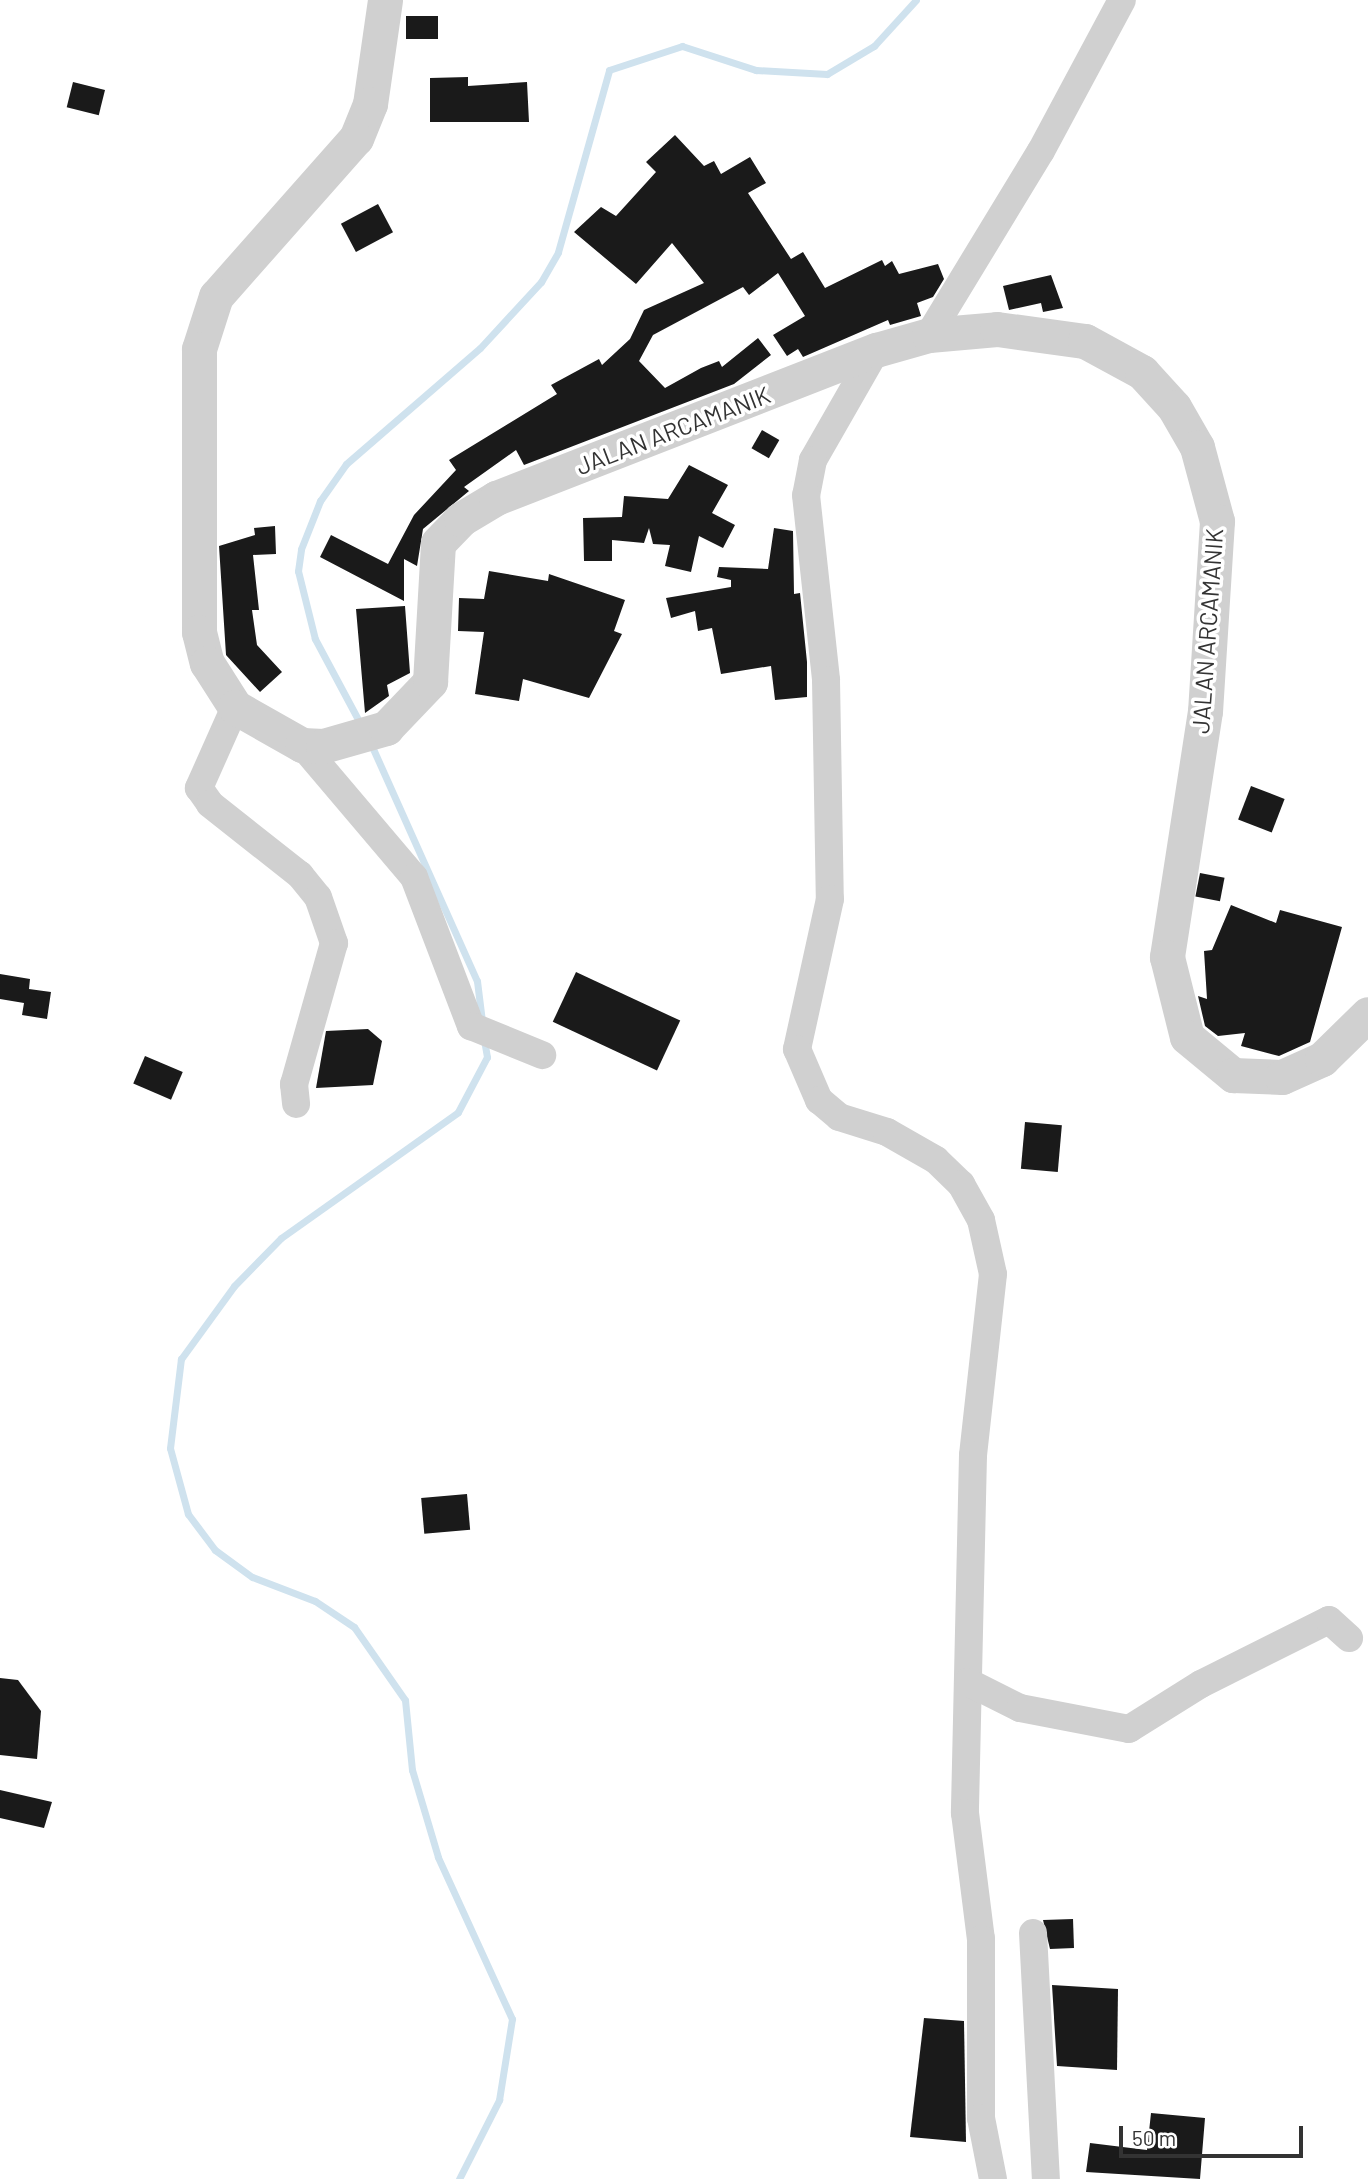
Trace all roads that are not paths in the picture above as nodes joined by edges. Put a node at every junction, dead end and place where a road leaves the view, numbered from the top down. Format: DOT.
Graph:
graph roads {
  1 [pos="385,0"];
  2 [pos="1122,0"];
  3 [pos="929,335"];
  4 [pos="876,350"];
  5 [pos="235,707"];
  6 [pos="302,745"];
  7 [pos="1368,1014"];
  8 [pos="542,1055"];
  9 [pos="296,1104"];
  10 [pos="1349,1638"];
  11 [pos="968,1682"];
  12 [pos="1033,1933"];
  13 [pos="993,2179"];
  14 [pos="1046,2179"];
  1 -- 5 [label="street"];
  2 -- 3 [label="street"];
  3 -- 4 [label="street, JALAN ARCAMANIK"];
  3 -- 7 [label="street, JALAN ARCAMANIK"];
  4 -- 6 [label="street, JALAN ARCAMANIK"];
  4 -- 11 [label="street"];
  5 -- 6 [label="street"];
  5 -- 9 [label="street"];
  6 -- 8 [label="street"];
  10 -- 11 [label="street"];
  11 -- 13 [label="street"];
  12 -- 14 [label="street"];
}
